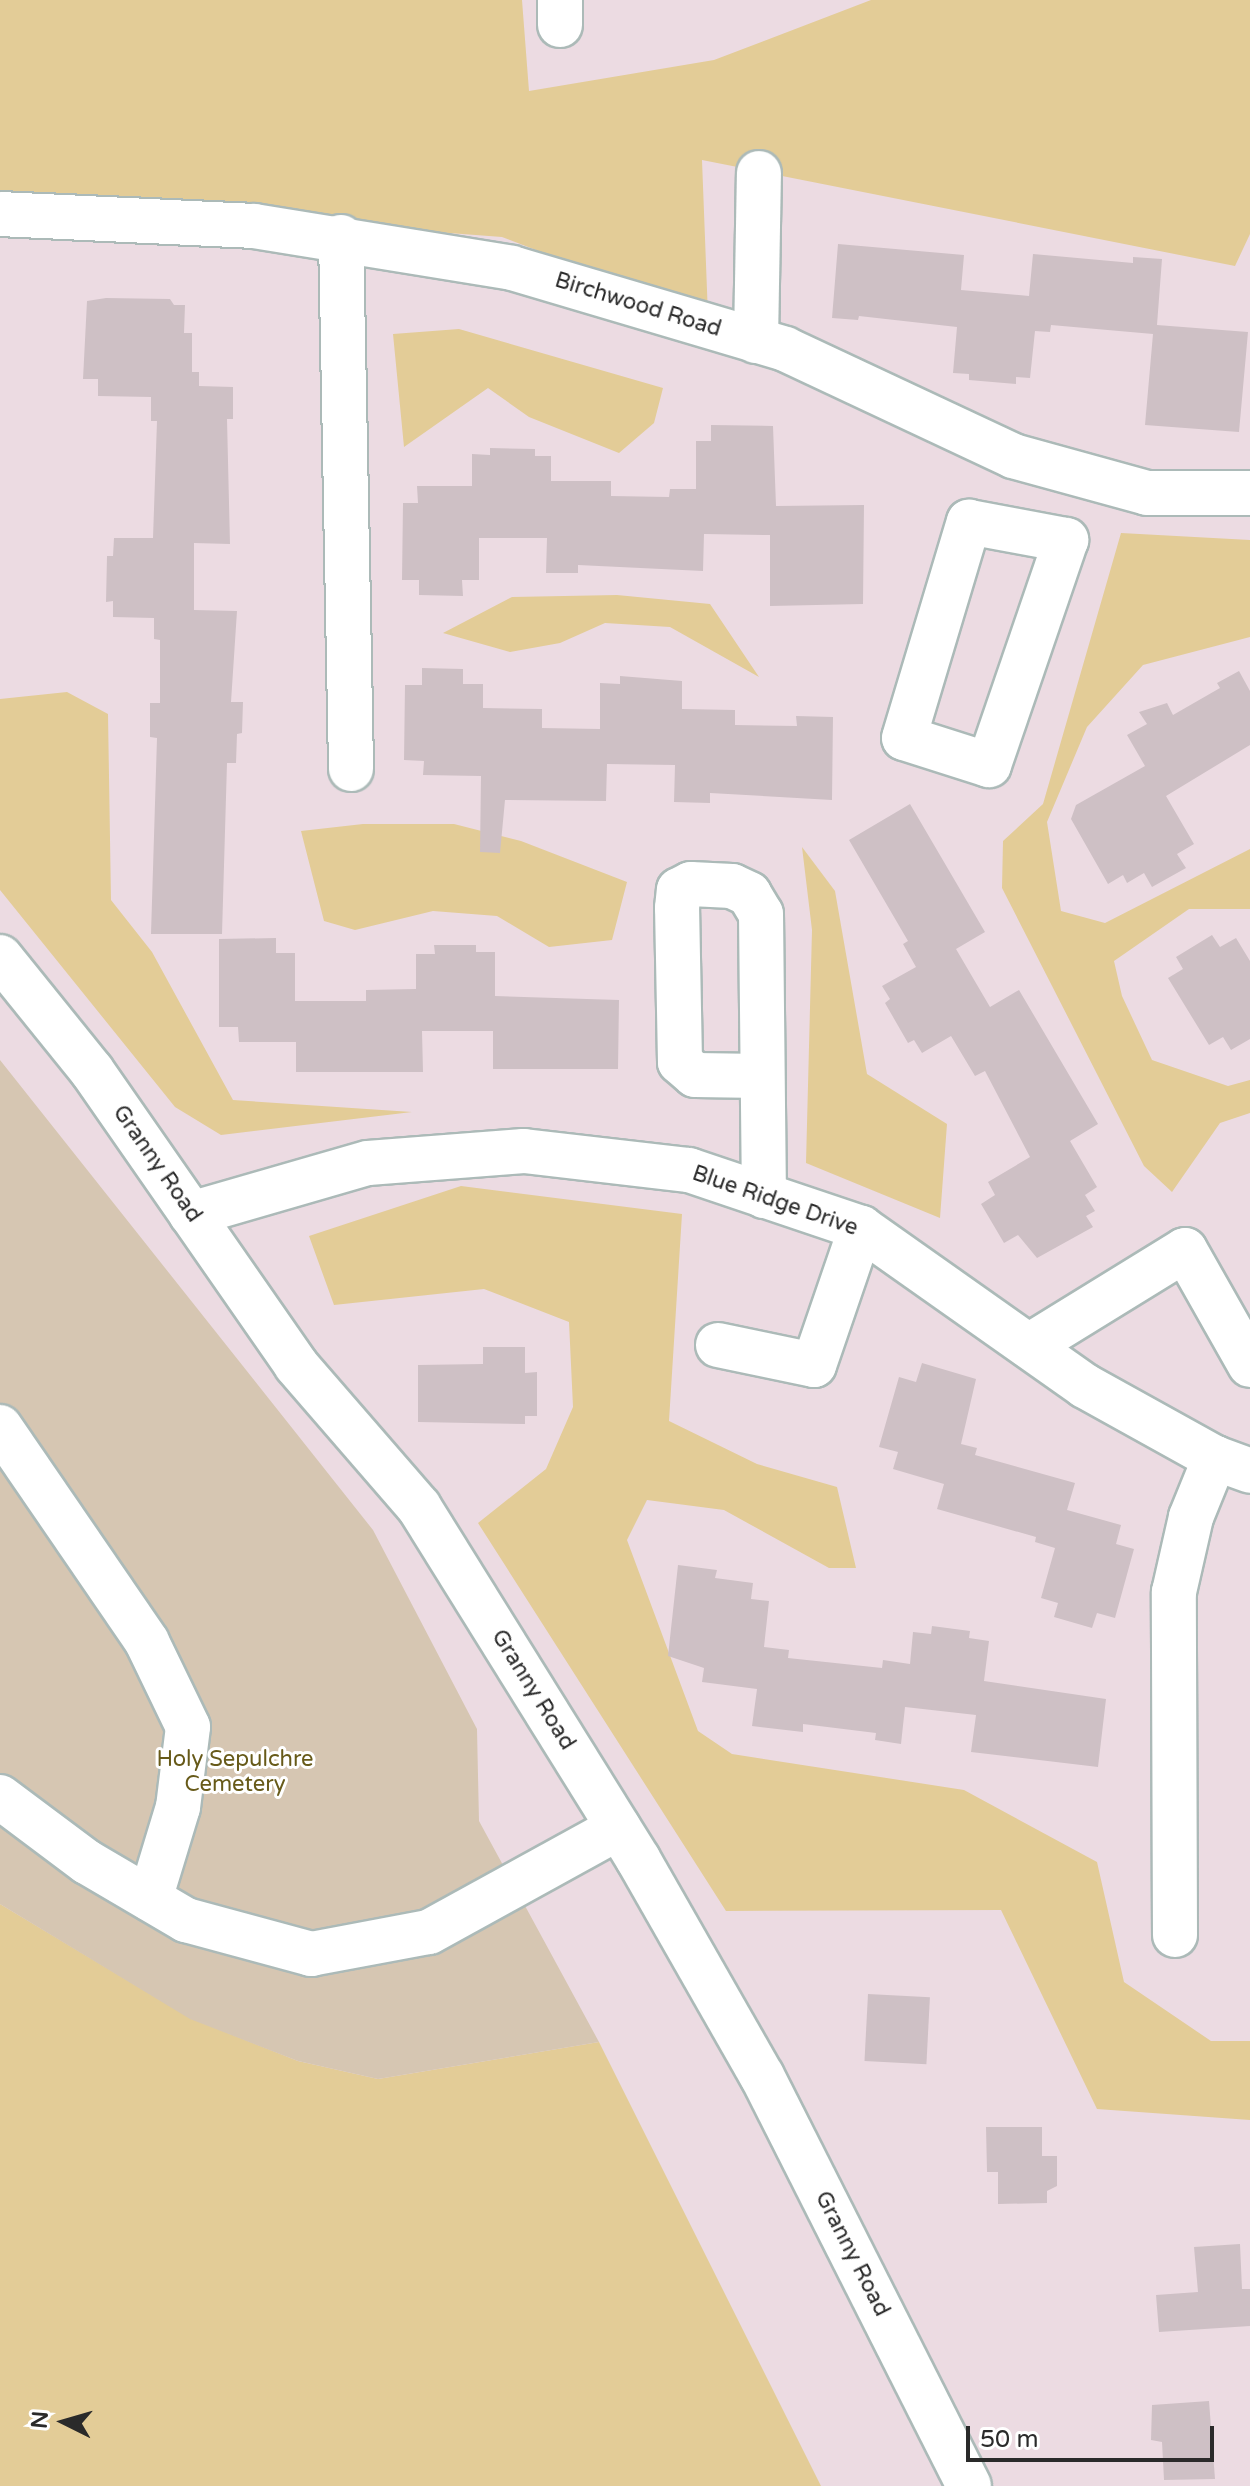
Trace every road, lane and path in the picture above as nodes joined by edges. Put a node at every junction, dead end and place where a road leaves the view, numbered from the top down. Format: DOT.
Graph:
graph roads {
  1 [pos="759,173"];
  2 [pos="0,214"];
  3 [pos="341,237"];
  4 [pos="756,341"];
  5 [pos="1092,478"];
  6 [pos="1250,493"];
  7 [pos="1066,540"];
  8 [pos="351,769"];
  9 [pos="0,957"];
  10 [pos="762,1076"];
  11 [pos="764,1196"];
  12 [pos="191,1214"];
  13 [pos="861,1228"];
  14 [pos="718,1345"];
  15 [pos="1029,1346"];
  16 [pos="1250,1365"];
  17 [pos="0,1427"];
  18 [pos="1233,1464"];
  19 [pos="0,1797"];
  20 [pos="618,1828"];
  21 [pos="150,1899"];
  22 [pos="1175,1935"];
  23 [pos="969,2486"];
  1 -- 4 [label="street"];
  2 -- 3 [label="street, Birchwood Road"];
  3 -- 4 [label="street, Birchwood Road"];
  3 -- 8 [label="street"];
  4 -- 5 [label="street, Birchwood Road"];
  5 -- 6 [label="street, Birchwood Road"];
  5 -- 7 [label="street"];
  7 -- 7 [label="street"];
  9 -- 12 [label="street, Granny Road"];
  10 -- 11 [label="street"];
  11 -- 12 [label="street, Blue Ridge Drive"];
  11 -- 13 [label="street, Blue Ridge Drive"];
  12 -- 20 [label="street, Granny Road"];
  13 -- 14 [label="street"];
  13 -- 15 [label="street, Blue Ridge Drive"];
  15 -- 16 [label="street"];
  15 -- 18 [label="street, Blue Ridge Drive"];
  17 -- 21 [label="street"];
  18 -- 22 [label="street"];
  19 -- 21 [label="street"];
  20 -- 21 [label="street"];
  20 -- 23 [label="street, Granny Road"];
}
